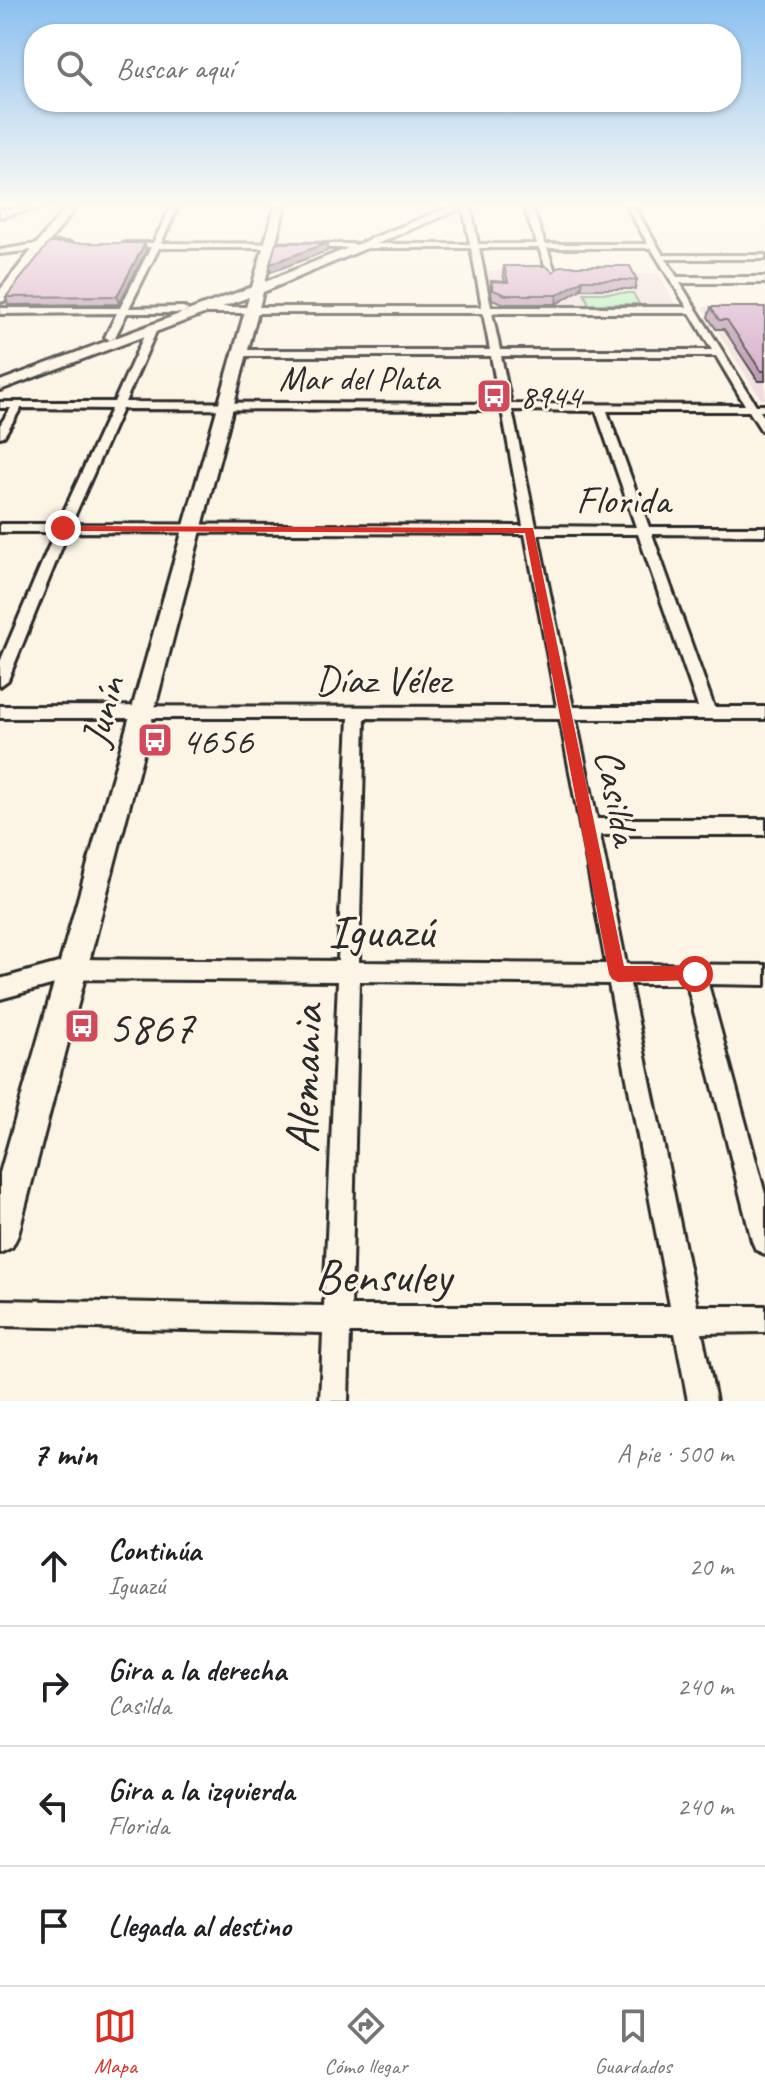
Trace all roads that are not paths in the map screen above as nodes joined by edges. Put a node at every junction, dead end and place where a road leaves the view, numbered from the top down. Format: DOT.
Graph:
graph roads {
  1 [pos="20,272"];
  2 [pos="141,272"];
  3 [pos="263,272"];
  4 [pos="290,272"];
  5 [pos="295,272"];
  6 [pos="479,272"];
  7 [pos="670,272"];
  8 [pos="675,280"];
  9 [pos="765,280"];
  10 [pos="260,285"];
  11 [pos="0,298"];
  12 [pos="123,309"];
  13 [pos="183,310"];
  14 [pos="201,310"];
  15 [pos="253,310"];
  16 [pos="487,310"];
  17 [pos="693,310"];
  18 [pos="0,311"];
  19 [pos="153,327"];
  20 [pos="110,337"];
  21 [pos="242,353"];
  22 [pos="719,353"];
  23 [pos="496,355"];
  24 [pos="0,379"];
  25 [pos="0,386"];
  26 [pos="0,405"];
  27 [pos="18,405"];
  28 [pos="118,405"];
  29 [pos="228,406"];
  30 [pos="506,407"];
  31 [pos="600,407"];
  32 [pos="759,408"];
  33 [pos="765,428"];
  34 [pos="0,434"];
  35 [pos="0,528"];
  36 [pos="63,528"];
  37 [pos="193,528"];
  38 [pos="529,530"];
  39 [pos="642,531"];
  40 [pos="765,531"];
  41 [pos="0,680"];
  42 [pos="0,712"];
  43 [pos="143,712"];
  44 [pos="357,713"];
  45 [pos="566,713"];
  46 [pos="708,713"];
  47 [pos="765,713"];
  48 [pos="590,827"];
  49 [pos="765,827"];
  50 [pos="73,969"];
  51 [pos="348,971"];
  52 [pos="618,974"];
  53 [pos="695,974"];
  54 [pos="765,975"];
  55 [pos="0,989"];
  56 [pos="0,1235"];
  57 [pos="765,1241"];
  58 [pos="0,1313"];
  59 [pos="765,1319"];
  60 [pos="337,1320"];
  61 [pos="686,1321"];
  62 [pos="334,1401"];
  63 [pos="702,1401"];
  1 -- 11 [label="main road"];
  2 -- 12 [label="street"];
  3 -- 10 [label="main road, Junín"];
  4 -- 10 [label="main road"];
  5 -- 10 [label="main road"];
  6 -- 16 [label="street, Casilda"];
  7 -- 8 [label="street"];
  8 -- 9 [label="street"];
  8 -- 17 [label="street"];
  10 -- 13 [label="main road"];
  10 -- 14 [label="main road"];
  10 -- 15 [label="main road, Junín"];
  12 -- 13 [label="street"];
  12 -- 18 [label="street"];
  12 -- 20 [label="street"];
  13 -- 20 [label="main road"];
  14 -- 15 [label="street"];
  14 -- 19 [label="main road"];
  15 -- 16 [label="street"];
  15 -- 21 [label="main road, Junín"];
  16 -- 17 [label="street"];
  16 -- 23 [label="street, Casilda"];
  17 -- 22 [label="street"];
  19 -- 25 [label="main road"];
  19 -- 28 [label="street"];
  20 -- 24 [label="main road"];
  21 -- 23 [label="street"];
  21 -- 29 [label="main road, Junín"];
  22 -- 23 [label="street"];
  22 -- 32 [label="street"];
  23 -- 30 [label="street, Casilda"];
  26 -- 27 [label="street, Mar del Plata"];
  27 -- 28 [label="street, Mar del Plata"];
  27 -- 34 [label="street"];
  28 -- 29 [label="street, Mar del Plata"];
  28 -- 36 [label="street"];
  29 -- 30 [label="street, Mar del Plata"];
  29 -- 37 [label="main road, Junín"];
  30 -- 31 [label="street, Mar del Plata"];
  30 -- 38 [label="street, Casilda"];
  31 -- 32 [label="street, Mar del Plata"];
  31 -- 39 [label="street"];
  32 -- 33 [label="street"];
  35 -- 36 [label="street, Florida"];
  36 -- 37 [label="street, Florida"];
  36 -- 41 [label="street"];
  37 -- 38 [label="street, Florida"];
  37 -- 43 [label="main road, Junín"];
  38 -- 39 [label="street, Florida"];
  38 -- 45 [label="street, Casilda"];
  39 -- 40 [label="street, Florida"];
  39 -- 46 [label="street"];
  42 -- 43 [label="street, Díaz Vélez"];
  43 -- 44 [label="street, Díaz Vélez"];
  43 -- 50 [label="main road, Junín"];
  44 -- 45 [label="street, Díaz Vélez"];
  44 -- 51 [label="street, Alemania"];
  45 -- 46 [label="street, Díaz Vélez"];
  45 -- 48 [label="street, Casilda"];
  46 -- 47 [label="street, Díaz Vélez"];
  48 -- 49 [label="street"];
  48 -- 52 [label="street, Casilda"];
  50 -- 51 [label="street, Iguazú"];
  50 -- 55 [label="street, Iguazú"];
  50 -- 56 [label="main road, Junín"];
  51 -- 52 [label="street, Iguazú"];
  51 -- 60 [label="street, Alemania"];
  52 -- 53 [label="street, Iguazú"];
  52 -- 61 [label="street, Casilda"];
  53 -- 54 [label="street, Iguazú"];
  53 -- 57 [label="street"];
  58 -- 60 [label="street, Bensuley"];
  59 -- 61 [label="street, Bensuley"];
  60 -- 61 [label="street, Bensuley"];
  60 -- 62 [label="street, Alemania"];
  61 -- 63 [label="street, Casilda"];
}
